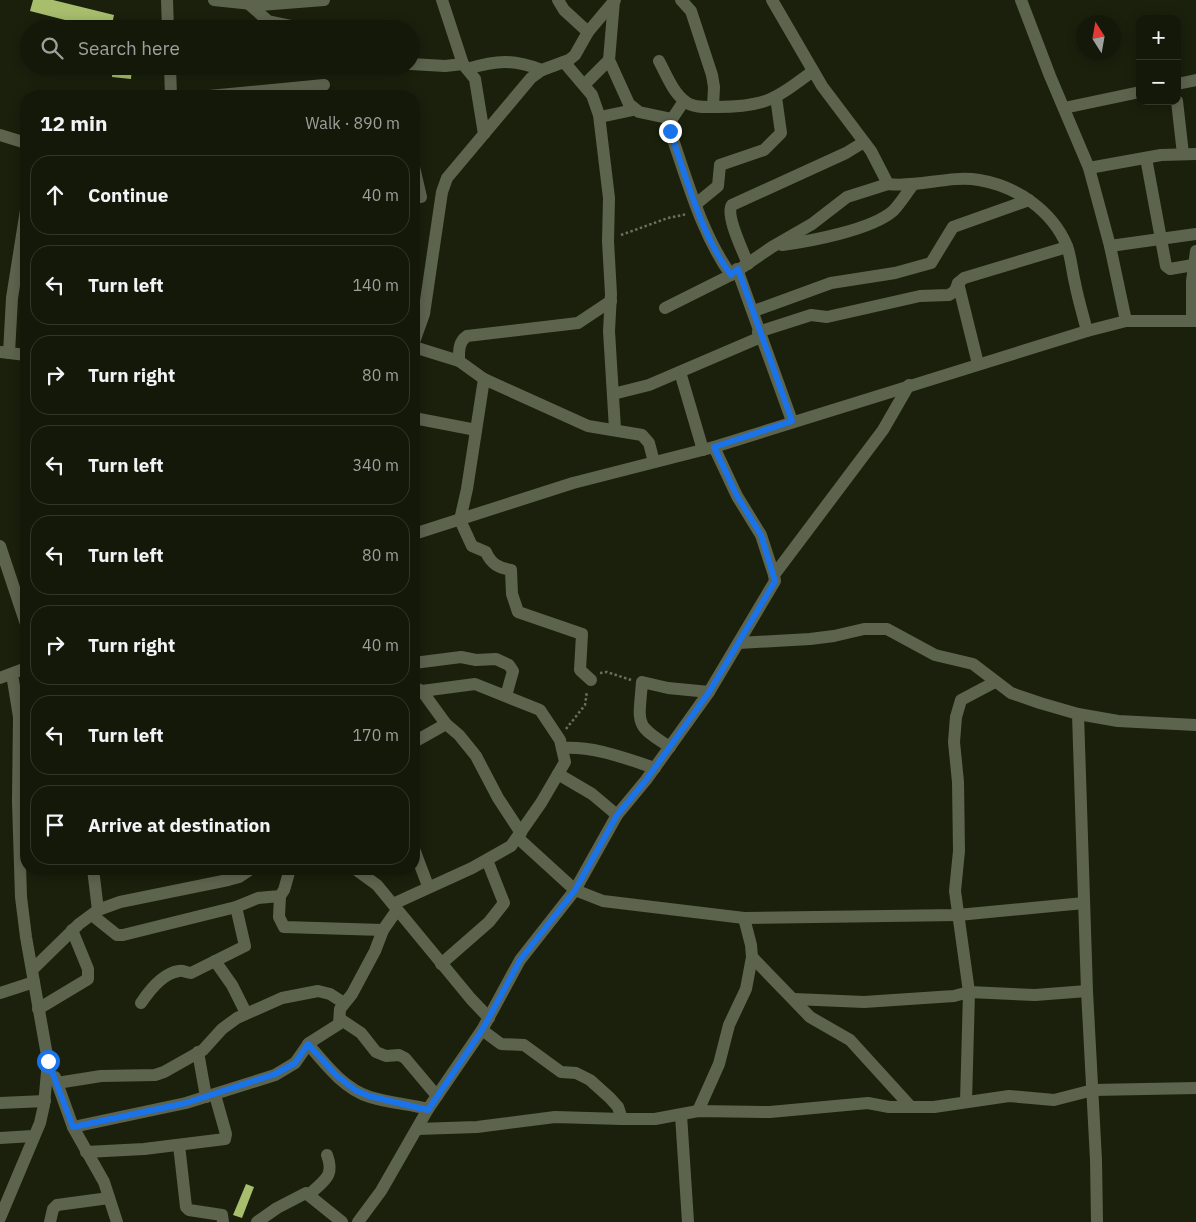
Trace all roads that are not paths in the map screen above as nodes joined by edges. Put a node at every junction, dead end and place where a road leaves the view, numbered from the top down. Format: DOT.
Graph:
graph roads {
  1 [pos="167,0"];
  2 [pos="214,0"];
  3 [pos="324,0"];
  4 [pos="442,0"];
  5 [pos="558,0"];
  6 [pos="681,0"];
  7 [pos="772,0"];
  8 [pos="1021,0"];
  9 [pos="296,1"];
  10 [pos="614,1"];
  11 [pos="250,5"];
  12 [pos="168,20"];
  13 [pos="267,20"];
  14 [pos="588,32"];
  15 [pos="609,60"];
  16 [pos="659,61"];
  17 [pos="564,62"];
  18 [pos="420,65"];
  19 [pos="465,66"];
  20 [pos="542,70"];
  21 [pos="813,71"];
  22 [pos="170,75"];
  23 [pos="1196,80"];
  24 [pos="1181,83"];
  25 [pos="324,85"];
  26 [pos="584,85"];
  27 [pos="171,90"];
  28 [pos="272,90"];
  29 [pos="1136,93"];
  30 [pos="776,97"];
  31 [pos="684,101"];
  32 [pos="1178,105"];
  33 [pos="712,107"];
  34 [pos="1064,108"];
  35 [pos="633,110"];
  36 [pos="600,117"];
  37 [pos="672,119"];
  38 [pos="484,134"];
  39 [pos="0,135"];
  40 [pos="20,141"];
  41 [pos="864,142"];
  42 [pos="1190,154"];
  43 [pos="1146,158"];
  44 [pos="1089,168"];
  45 [pos="888,184"];
  46 [pos="912,186"];
  47 [pos="442,192"];
  48 [pos="420,198"];
  49 [pos="1029,200"];
  50 [pos="697,208"];
  51 [pos="1196,234"];
  52 [pos="1160,237"];
  53 [pos="1110,246"];
  54 [pos="772,247"];
  55 [pos="1067,247"];
  56 [pos="1196,251"];
  57 [pos="20,253"];
  58 [pos="1193,265"];
  59 [pos="739,269"];
  60 [pos="958,283"];
  61 [pos="611,300"];
  62 [pos="665,308"];
  63 [pos="754,311"];
  64 [pos="1126,321"];
  65 [pos="1194,321"];
  66 [pos="420,325"];
  67 [pos="1087,331"];
  68 [pos="760,334"];
  69 [pos="420,349"];
  70 [pos="4,353"];
  71 [pos="20,354"];
  72 [pos="459,362"];
  73 [pos="978,364"];
  74 [pos="680,372"];
  75 [pos="484,379"];
  76 [pos="909,385"];
  77 [pos="613,394"];
  78 [pos="420,419"];
  79 [pos="792,421"];
  80 [pos="615,429"];
  81 [pos="476,430"];
  82 [pos="709,448"];
  83 [pos="654,462"];
  84 [pos="460,520"];
  85 [pos="420,532"];
  86 [pos="0,546"];
  87 [pos="774,576"];
  88 [pos="20,606"];
  89 [pos="739,643"];
  90 [pos="420,662"];
  91 [pos="20,670"];
  92 [pos="6,676"];
  93 [pos="591,680"];
  94 [pos="996,682"];
  95 [pos="420,689"];
  96 [pos="420,692"];
  97 [pos="709,692"];
  98 [pos="506,696"];
  99 [pos="20,711"];
  100 [pos="1078,714"];
  101 [pos="446,724"];
  102 [pos="1196,724"];
  103 [pos="420,739"];
  104 [pos="561,744"];
  105 [pos="670,747"];
  106 [pos="655,768"];
  107 [pos="558,774"];
  108 [pos="617,815"];
  109 [pos="20,817"];
  110 [pos="520,835"];
  111 [pos="486,860"];
  112 [pos="420,865"];
  113 [pos="20,868"];
  114 [pos="20,875"];
  115 [pos="93,875"];
  116 [pos="242,875"];
  117 [pos="288,875"];
  118 [pos="363,875"];
  119 [pos="428,886"];
  120 [pos="575,890"];
  121 [pos="280,896"];
  122 [pos="1084,903"];
  123 [pos="236,907"];
  124 [pos="395,907"];
  125 [pos="95,912"];
  126 [pos="958,915"];
  127 [pos="744,918"];
  128 [pos="72,930"];
  129 [pos="383,930"];
  130 [pos="752,957"];
  131 [pos="215,961"];
  132 [pos="442,964"];
  133 [pos="33,976"];
  134 [pos="1087,991"];
  135 [pos="969,992"];
  136 [pos="0,994"];
  137 [pos="794,999"];
  138 [pos="142,1003"];
  139 [pos="344,1003"];
  140 [pos="38,1009"];
  141 [pos="246,1014"];
  142 [pos="340,1018"];
  143 [pos="489,1018"];
  144 [pos="482,1030"];
  145 [pos="308,1044"];
  146 [pos="198,1052"];
  147 [pos="48,1061"];
  148 [pos="57,1083"];
  149 [pos="1196,1088"];
  150 [pos="1093,1090"];
  151 [pos="211,1096"];
  152 [pos="437,1096"];
  153 [pos="45,1101"];
  154 [pos="966,1102"];
  155 [pos="0,1103"];
  156 [pos="911,1108"];
  157 [pos="428,1110"];
  158 [pos="698,1111"];
  159 [pos="681,1115"];
  160 [pos="622,1119"];
  161 [pos="73,1127"];
  162 [pos="417,1129"];
  163 [pos="33,1136"];
  164 [pos="0,1138"];
  165 [pos="179,1145"];
  166 [pos="86,1152"];
  167 [pos="327,1154"];
  168 [pos="309,1195"];
  169 [pos="109,1198"];
  170 [pos="0,1218"];
  171 [pos="50,1222"];
  172 [pos="117,1222"];
  173 [pos="223,1222"];
  174 [pos="257,1222"];
  175 [pos="342,1222"];
  176 [pos="358,1222"];
  177 [pos="688,1222"];
  178 [pos="1096,1222"];
  1 -- 12 [label="street"];
  2 -- 11 [label="street"];
  3 -- 9 [label="street"];
  4 -- 19 [label="street"];
  5 -- 14 [label="street"];
  6 -- 33 [label="street"];
  7 -- 21 [label="street"];
  8 -- 34 [label="street"];
  9 -- 11 [label="street"];
  10 -- 14 [label="street"];
  10 -- 15 [label="street"];
  11 -- 13 [label="street"];
  14 -- 17 [label="street"];
  15 -- 26 [label="street"];
  15 -- 35 [label="street"];
  16 -- 31 [label="street"];
  17 -- 20 [label="street"];
  17 -- 26 [label="street"];
  18 -- 19 [label="street"];
  19 -- 20 [label="street"];
  19 -- 38 [label="street"];
  20 -- 38 [label="street"];
  21 -- 30 [label="street"];
  21 -- 41 [label="street"];
  22 -- 27 [label="street"];
  23 -- 24 [label="street"];
  25 -- 28 [label="street"];
  26 -- 36 [label="street"];
  29 -- 34 [label="street"];
  30 -- 33 [label="street"];
  30 -- 50 [label="street"];
  31 -- 33 [label="street"];
  31 -- 37 [label="street"];
  32 -- 42 [label="street"];
  34 -- 44 [label="street"];
  35 -- 36 [label="street"];
  35 -- 37 [label="street"];
  36 -- 61 [label="street"];
  37 -- 50 [label="street"];
  38 -- 47 [label="street"];
  39 -- 40 [label="street"];
  41 -- 45 [label="street"];
  41 -- 59 [label="street"];
  42 -- 43 [label="street"];
  43 -- 44 [label="street"];
  43 -- 52 [label="street"];
  44 -- 53 [label="street"];
  45 -- 46 [label="street"];
  45 -- 54 [label="street"];
  46 -- 49 [label="street"];
  46 -- 54 [label="street"];
  47 -- 48 [label="street"];
  47 -- 66 [label="street"];
  49 -- 55 [label="street"];
  49 -- 63 [label="street"];
  50 -- 59 [label="street"];
  51 -- 52 [label="street"];
  52 -- 53 [label="street"];
  52 -- 58 [label="street"];
  53 -- 64 [label="street"];
  54 -- 59 [label="street"];
  55 -- 60 [label="street"];
  55 -- 67 [label="street"];
  56 -- 58 [label="street"];
  57 -- 70 [label="street"];
  58 -- 65 [label="street"];
  59 -- 62 [label="street"];
  59 -- 63 [label="street"];
  60 -- 68 [label="street"];
  60 -- 73 [label="street"];
  61 -- 72 [label="street"];
  61 -- 77 [label="street"];
  63 -- 68 [label="street"];
  64 -- 65 [label="street"];
  64 -- 67 [label="street"];
  67 -- 73 [label="street"];
  68 -- 74 [label="street"];
  68 -- 79 [label="street"];
  69 -- 72 [label="street"];
  70 -- 71 [label="street"];
  72 -- 75 [label="street"];
  73 -- 76 [label="street"];
  74 -- 77 [label="street"];
  74 -- 82 [label="street"];
  75 -- 80 [label="street"];
  75 -- 81 [label="street"];
  76 -- 79 [label="street"];
  76 -- 87 [label="street"];
  77 -- 80 [label="street"];
  78 -- 81 [label="street"];
  79 -- 82 [label="street"];
  80 -- 83 [label="street"];
  81 -- 84 [label="street"];
  82 -- 83 [label="street"];
  82 -- 87 [label="street"];
  83 -- 84 [label="street"];
  84 -- 85 [label="street"];
  84 -- 93 [label="street"];
  86 -- 88 [label="street"];
  87 -- 89 [label="street"];
  89 -- 94 [label="street"];
  89 -- 97 [label="street"];
  90 -- 98 [label="street"];
  91 -- 92 [label="street"];
  92 -- 99 [label="street"];
  94 -- 100 [label="street"];
  94 -- 126 [label="street"];
  95 -- 98 [label="street"];
  96 -- 101 [label="street"];
  97 -- 105 [label="street"];
  97 -- 105 [label="street"];
  98 -- 104 [label="street"];
  100 -- 102 [label="street"];
  100 -- 122 [label="street"];
  101 -- 103 [label="street"];
  101 -- 110 [label="street"];
  104 -- 106 [label="street"];
  104 -- 107 [label="street"];
  105 -- 106 [label="street"];
  106 -- 108 [label="street"];
  107 -- 108 [label="street"];
  107 -- 110 [label="street"];
  108 -- 120 [label="street"];
  109 -- 113 [label="street"];
  110 -- 111 [label="street"];
  110 -- 120 [label="street"];
  111 -- 119 [label="street"];
  111 -- 132 [label="street"];
  112 -- 119 [label="street"];
  114 -- 133 [label="street"];
  115 -- 125 [label="street"];
  116 -- 125 [label="street"];
  117 -- 121 [label="street"];
  118 -- 124 [label="street"];
  119 -- 124 [label="street"];
  120 -- 127 [label="street"];
  120 -- 143 [label="street"];
  121 -- 123 [label="street"];
  121 -- 129 [label="street"];
  122 -- 126 [label="street"];
  122 -- 134 [label="street"];
  123 -- 125 [label="street"];
  123 -- 131 [label="street"];
  124 -- 129 [label="street"];
  124 -- 132 [label="street"];
  125 -- 128 [label="street"];
  126 -- 127 [label="street"];
  126 -- 135 [label="street"];
  127 -- 130 [label="street"];
  128 -- 133 [label="street"];
  128 -- 140 [label="street"];
  129 -- 139 [label="street"];
  130 -- 137 [label="street"];
  130 -- 158 [label="street"];
  131 -- 138 [label="street"];
  131 -- 141 [label="street"];
  132 -- 143 [label="street"];
  133 -- 136 [label="street"];
  133 -- 140 [label="street"];
  134 -- 135 [label="street"];
  134 -- 150 [label="street"];
  135 -- 137 [label="street"];
  135 -- 154 [label="street"];
  137 -- 156 [label="street"];
  139 -- 141 [label="street"];
  139 -- 142 [label="street"];
  140 -- 147 [label="street"];
  141 -- 146 [label="street"];
  142 -- 145 [label="street"];
  142 -- 152 [label="street"];
  143 -- 144 [label="street"];
  144 -- 152 [label="street"];
  144 -- 160 [label="street"];
  145 -- 151 [label="street"];
  145 -- 157 [label="street"];
  146 -- 148 [label="street"];
  146 -- 151 [label="street"];
  147 -- 148 [label="street"];
  147 -- 153 [label="street"];
  148 -- 161 [label="street"];
  149 -- 150 [label="street"];
  150 -- 154 [label="street"];
  150 -- 178 [label="street"];
  151 -- 161 [label="street"];
  151 -- 165 [label="street"];
  152 -- 157 [label="street"];
  153 -- 155 [label="street"];
  153 -- 163 [label="street"];
  154 -- 156 [label="street"];
  156 -- 158 [label="street"];
  157 -- 162 [label="street"];
  158 -- 159 [label="street"];
  159 -- 160 [label="street"];
  159 -- 177 [label="street"];
  160 -- 162 [label="street"];
  161 -- 166 [label="street"];
  162 -- 176 [label="street"];
  163 -- 164 [label="street"];
  163 -- 170 [label="street"];
  165 -- 166 [label="street"];
  165 -- 173 [label="street"];
  166 -- 169 [label="street"];
  167 -- 168 [label="street"];
  168 -- 174 [label="street"];
  168 -- 175 [label="street"];
  169 -- 171 [label="street"];
  169 -- 172 [label="street"];
}
